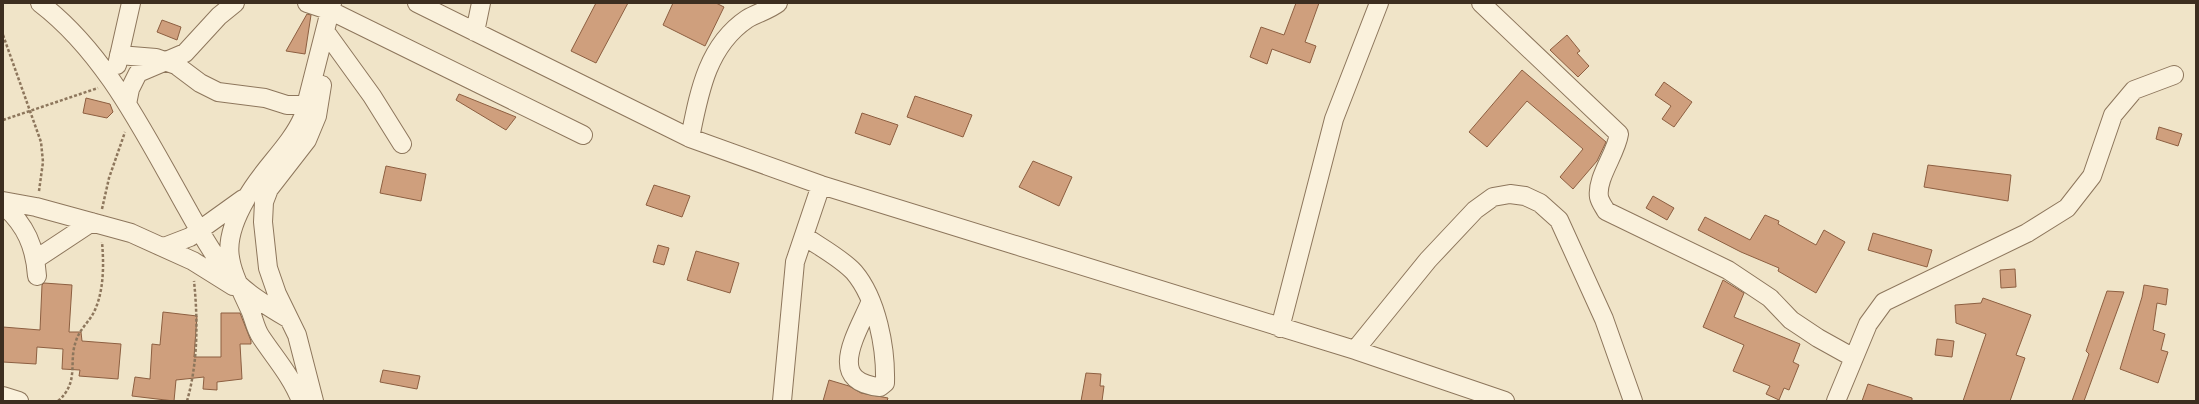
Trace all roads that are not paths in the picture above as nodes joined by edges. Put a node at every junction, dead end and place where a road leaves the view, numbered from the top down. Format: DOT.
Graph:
graph roads {
  1 [pos="40,3"];
  2 [pos="131,3"];
  3 [pos="235,3"];
  4 [pos="307,3"];
  5 [pos="417,3"];
  6 [pos="481,3"];
  7 [pos="778,3"];
  8 [pos="1379,3"];
  9 [pos="1481,3"];
  10 [pos="332,7"];
  11 [pos="475,32"];
  12 [pos="323,38"];
  13 [pos="120,55"];
  14 [pos="167,62"];
  15 [pos="2174,75"];
  16 [pos="114,84"];
  17 [pos="308,101"];
  18 [pos="130,108"];
  19 [pos="583,135"];
  20 [pos="690,138"];
  21 [pos="402,144"];
  22 [pos="822,184"];
  23 [pos="247,197"];
  24 [pos="3,201"];
  25 [pos="3,205"];
  26 [pos="97,223"];
  27 [pos="200,230"];
  28 [pos="804,236"];
  29 [pos="164,247"];
  30 [pos="238,285"];
  31 [pos="870,303"];
  32 [pos="288,319"];
  33 [pos="1280,328"];
  34 [pos="1356,350"];
  35 [pos="1854,358"];
  36 [pos="3,396"];
  37 [pos="19,401"];
  38 [pos="301,401"];
  39 [pos="314,401"];
  40 [pos="782,401"];
  41 [pos="1506,401"];
  42 [pos="1633,401"];
  43 [pos="1836,401"];
  1 -- 16 [label="street"];
  2 -- 13 [label="street"];
  3 -- 14 [label="street"];
  4 -- 10 [label="street"];
  5 -- 11 [label="street"];
  6 -- 11 [label="street"];
  7 -- 20 [label="street"];
  8 -- 33 [label="street"];
  9 -- 35 [label="street"];
  10 -- 12 [label="street"];
  10 -- 19 [label="street"];
  11 -- 20 [label="street"];
  12 -- 17 [label="street"];
  12 -- 21 [label="street"];
  12 -- 32 [label="street"];
  13 -- 14 [label="street"];
  13 -- 16 [label="street"];
  14 -- 17 [label="street"];
  14 -- 18 [label="street"];
  15 -- 35 [label="street"];
  16 -- 18 [label="street"];
  17 -- 23 [label="street"];
  18 -- 27 [label="street"];
  20 -- 22 [label="street"];
  22 -- 28 [label="street"];
  22 -- 33 [label="street"];
  23 -- 27 [label="street"];
  23 -- 30 [label="street"];
  24 -- 26 [label="street"];
  25 -- 26 [label="street"];
  26 -- 29 [label="street"];
  27 -- 29 [label="street"];
  27 -- 30 [label="street"];
  28 -- 31 [label="street"];
  28 -- 40 [label="street"];
  29 -- 30 [label="street"];
  30 -- 32 [label="street"];
  30 -- 38 [label="street"];
  32 -- 39 [label="street"];
  33 -- 34 [label="street"];
  34 -- 41 [label="street"];
  34 -- 42 [label="street"];
  35 -- 43 [label="street"];
  36 -- 37 [label="street"];
}
